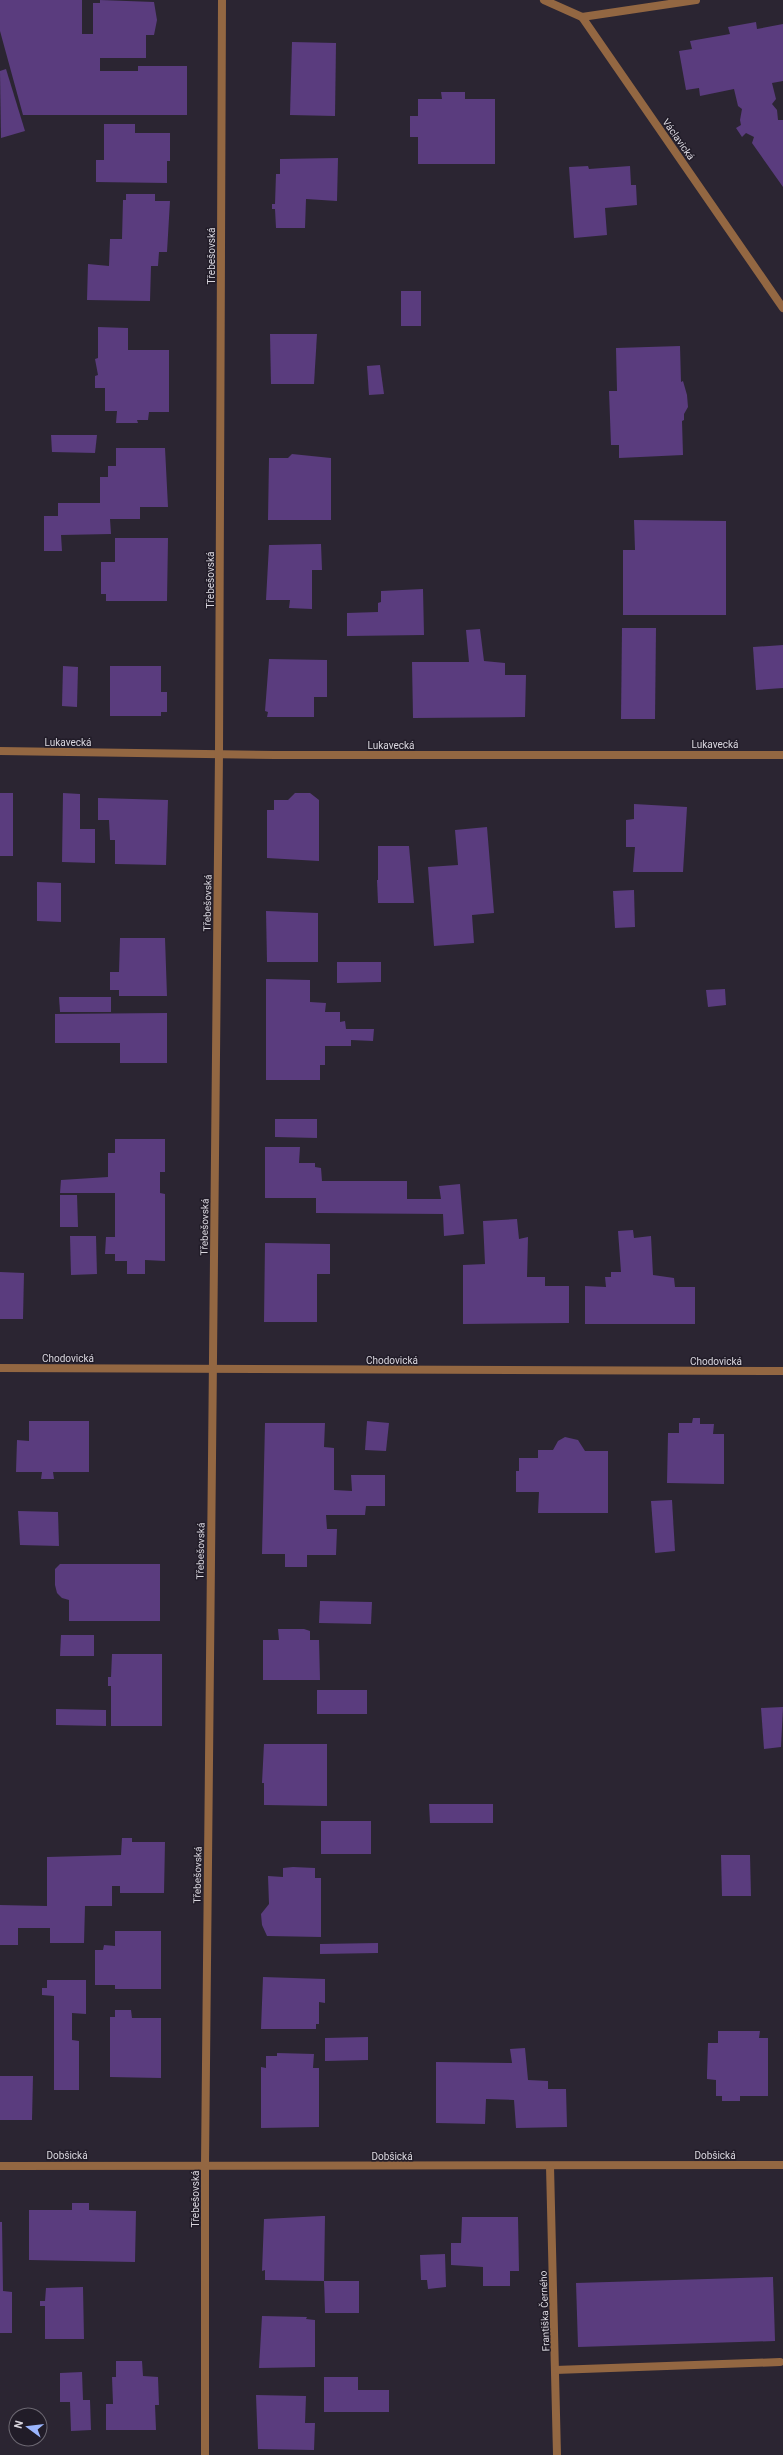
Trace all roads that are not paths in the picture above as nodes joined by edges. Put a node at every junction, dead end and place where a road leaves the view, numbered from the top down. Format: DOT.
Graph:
graph roads {
  1 [pos="222,0"];
  2 [pos="544,0"];
  3 [pos="696,0"];
  4 [pos="582,17"];
  5 [pos="783,308"];
  6 [pos="0,751"];
  7 [pos="219,753"];
  8 [pos="783,754"];
  9 [pos="0,1368"];
  10 [pos="212,1369"];
  11 [pos="783,1371"];
  12 [pos="204,2165"];
  13 [pos="783,2165"];
  14 [pos="0,2166"];
  15 [pos="550,2166"];
  16 [pos="780,2362"];
  17 [pos="555,2370"];
  18 [pos="205,2455"];
  19 [pos="557,2455"];
  1 -- 7 [label="street, Třebešovská"];
  2 -- 4 [label="street"];
  3 -- 4 [label="street"];
  4 -- 5 [label="street, Václavická"];
  6 -- 7 [label="street, Lukavecká"];
  7 -- 8 [label="street, Lukavecká"];
  7 -- 10 [label="street, Třebešovská"];
  9 -- 10 [label="street, Chodovická"];
  10 -- 11 [label="street, Chodovická"];
  10 -- 12 [label="street, Třebešovská"];
  12 -- 14 [label="street, Dobšická"];
  12 -- 15 [label="street, Dobšická"];
  12 -- 18 [label="street, Třebešovská"];
  13 -- 15 [label="street, Dobšická"];
  15 -- 17 [label="street, Františka Černého"];
  16 -- 17 [label="street"];
  17 -- 19 [label="street, Františka Černého"];
}
